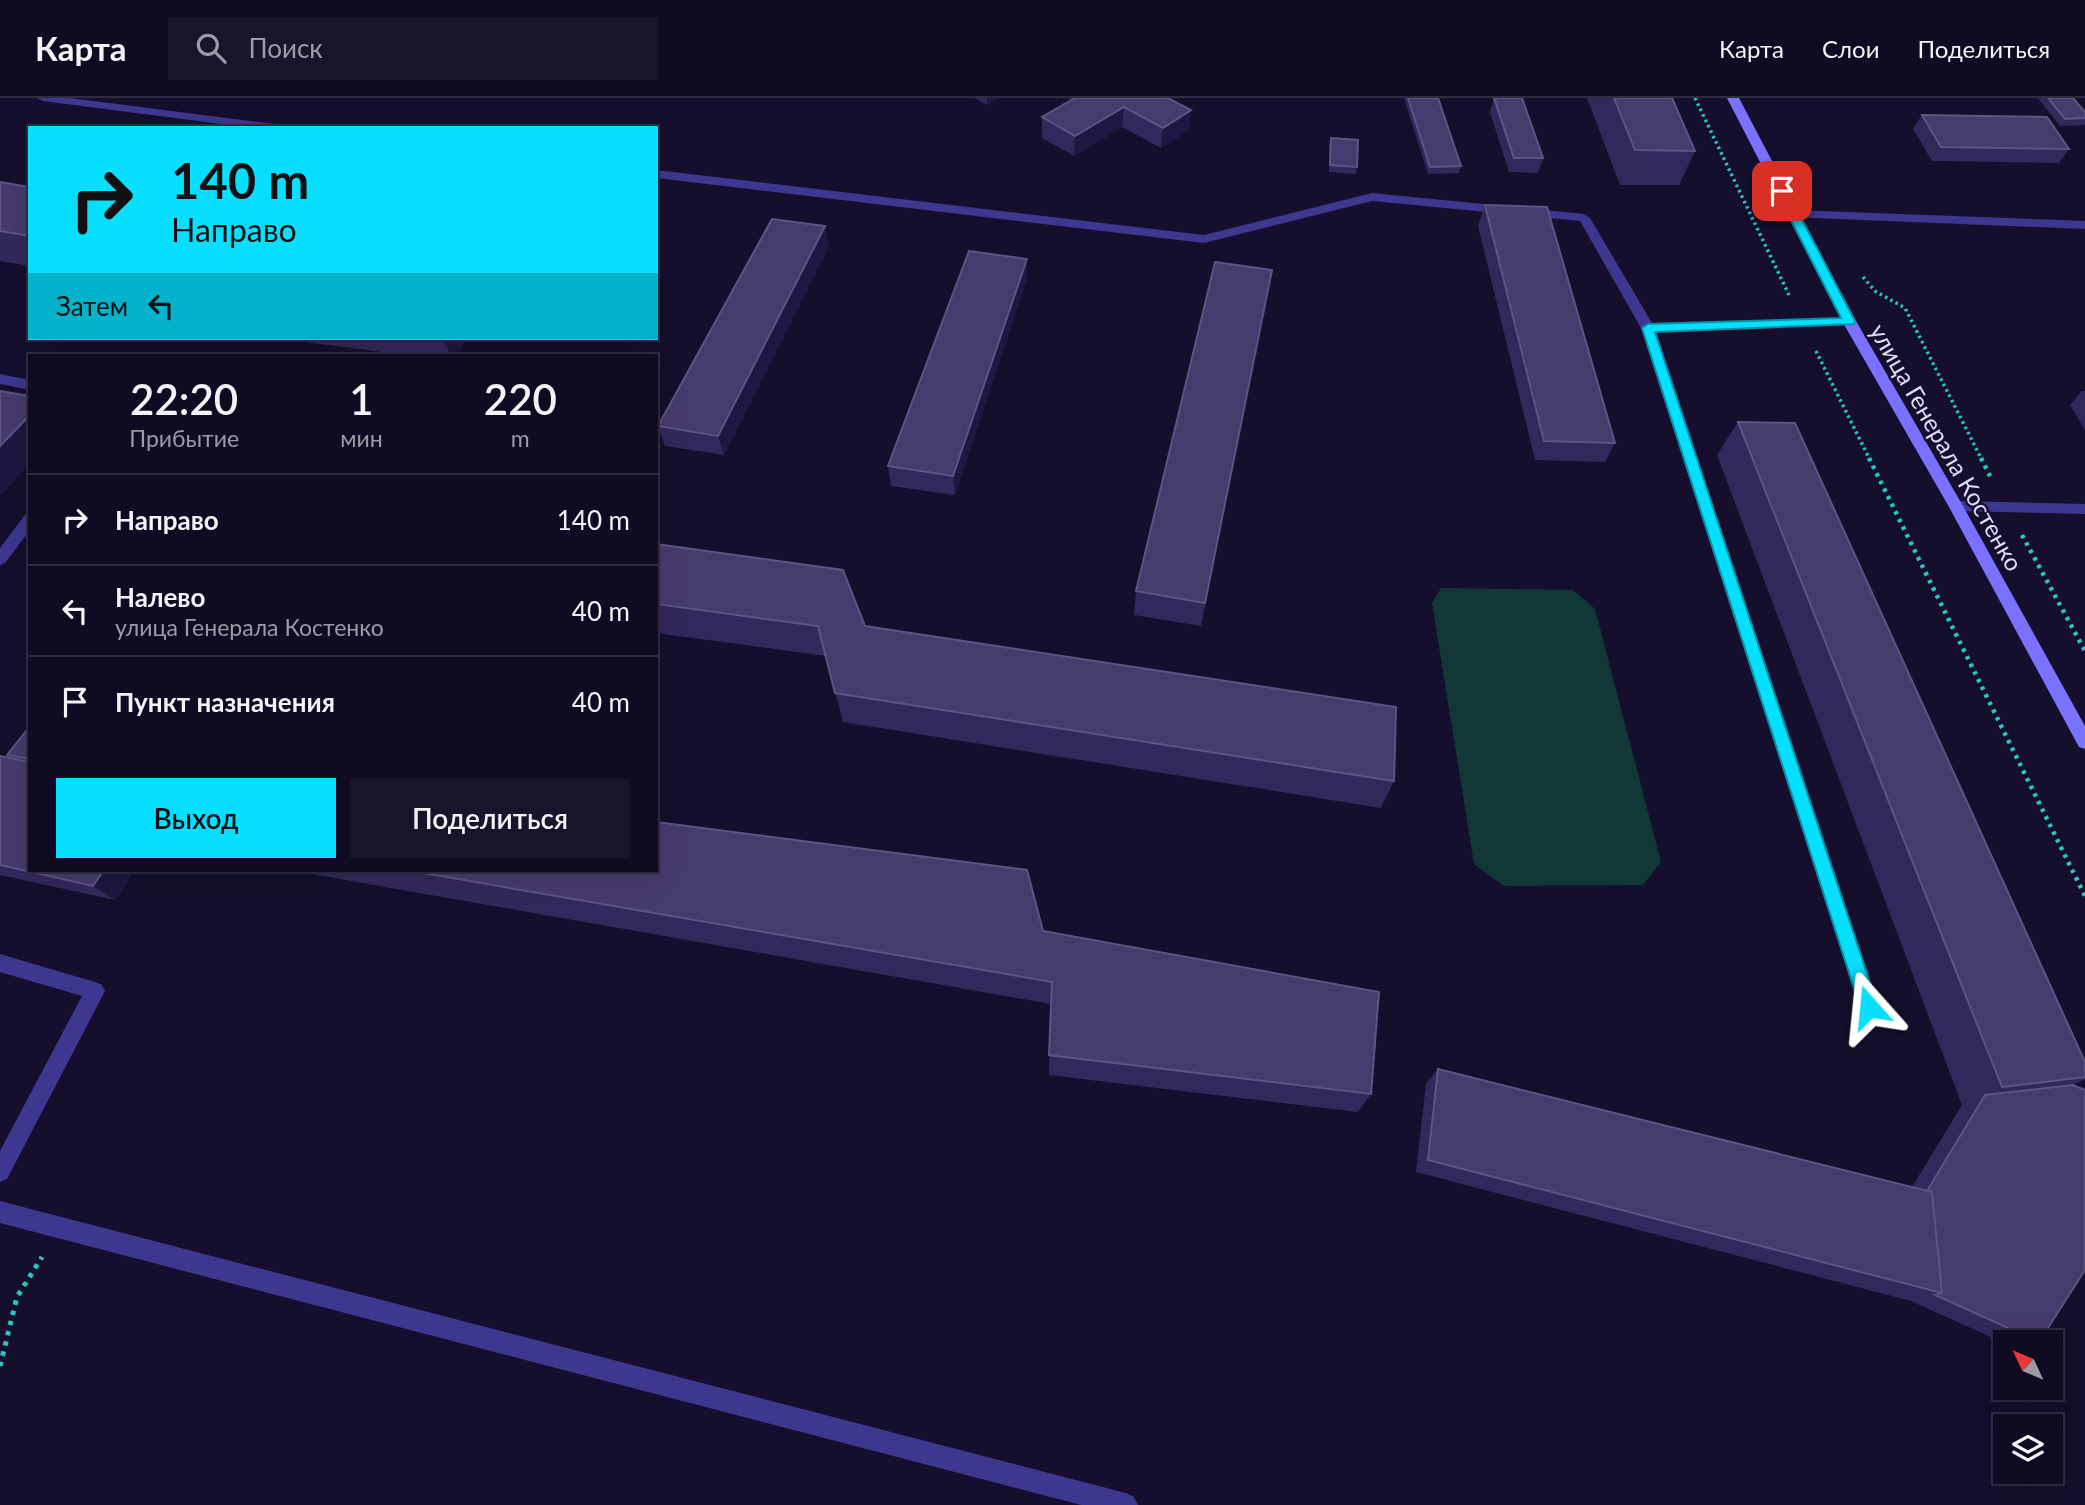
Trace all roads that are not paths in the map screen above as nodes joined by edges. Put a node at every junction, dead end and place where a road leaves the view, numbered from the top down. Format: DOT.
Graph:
graph roads {
  1 [pos="43,98"];
  2 [pos="1733,98"];
  3 [pos="266,126"];
  4 [pos="658,174"];
  5 [pos="1794,214"];
  6 [pos="2085,225"];
  7 [pos="1849,321"];
  8 [pos="1648,328"];
  9 [pos="0,379"];
  10 [pos="28,385"];
  11 [pos="1956,506"];
  12 [pos="2085,509"];
  13 [pos="28,522"];
  14 [pos="0,559"];
  15 [pos="2085,742"];
  16 [pos="0,963"];
  17 [pos="1869,1007"];
  18 [pos="0,1172"];
  19 [pos="0,1212"];
  20 [pos="1126,1505"];
  1 -- 3 [label="street"];
  2 -- 5 [label="main road, улица Генерала Костенко"];
  4 -- 8 [label="street"];
  5 -- 6 [label="street"];
  5 -- 7 [label="main road, улица Генерала Костенко"];
  7 -- 8 [label="street"];
  7 -- 11 [label="main road, улица Генерала Костенко"];
  8 -- 17 [label="street"];
  9 -- 10 [label="street"];
  11 -- 12 [label="street"];
  11 -- 15 [label="main road, улица Генерала Костенко"];
  13 -- 14 [label="street"];
  16 -- 18 [label="street"];
  19 -- 20 [label="street"];
}
